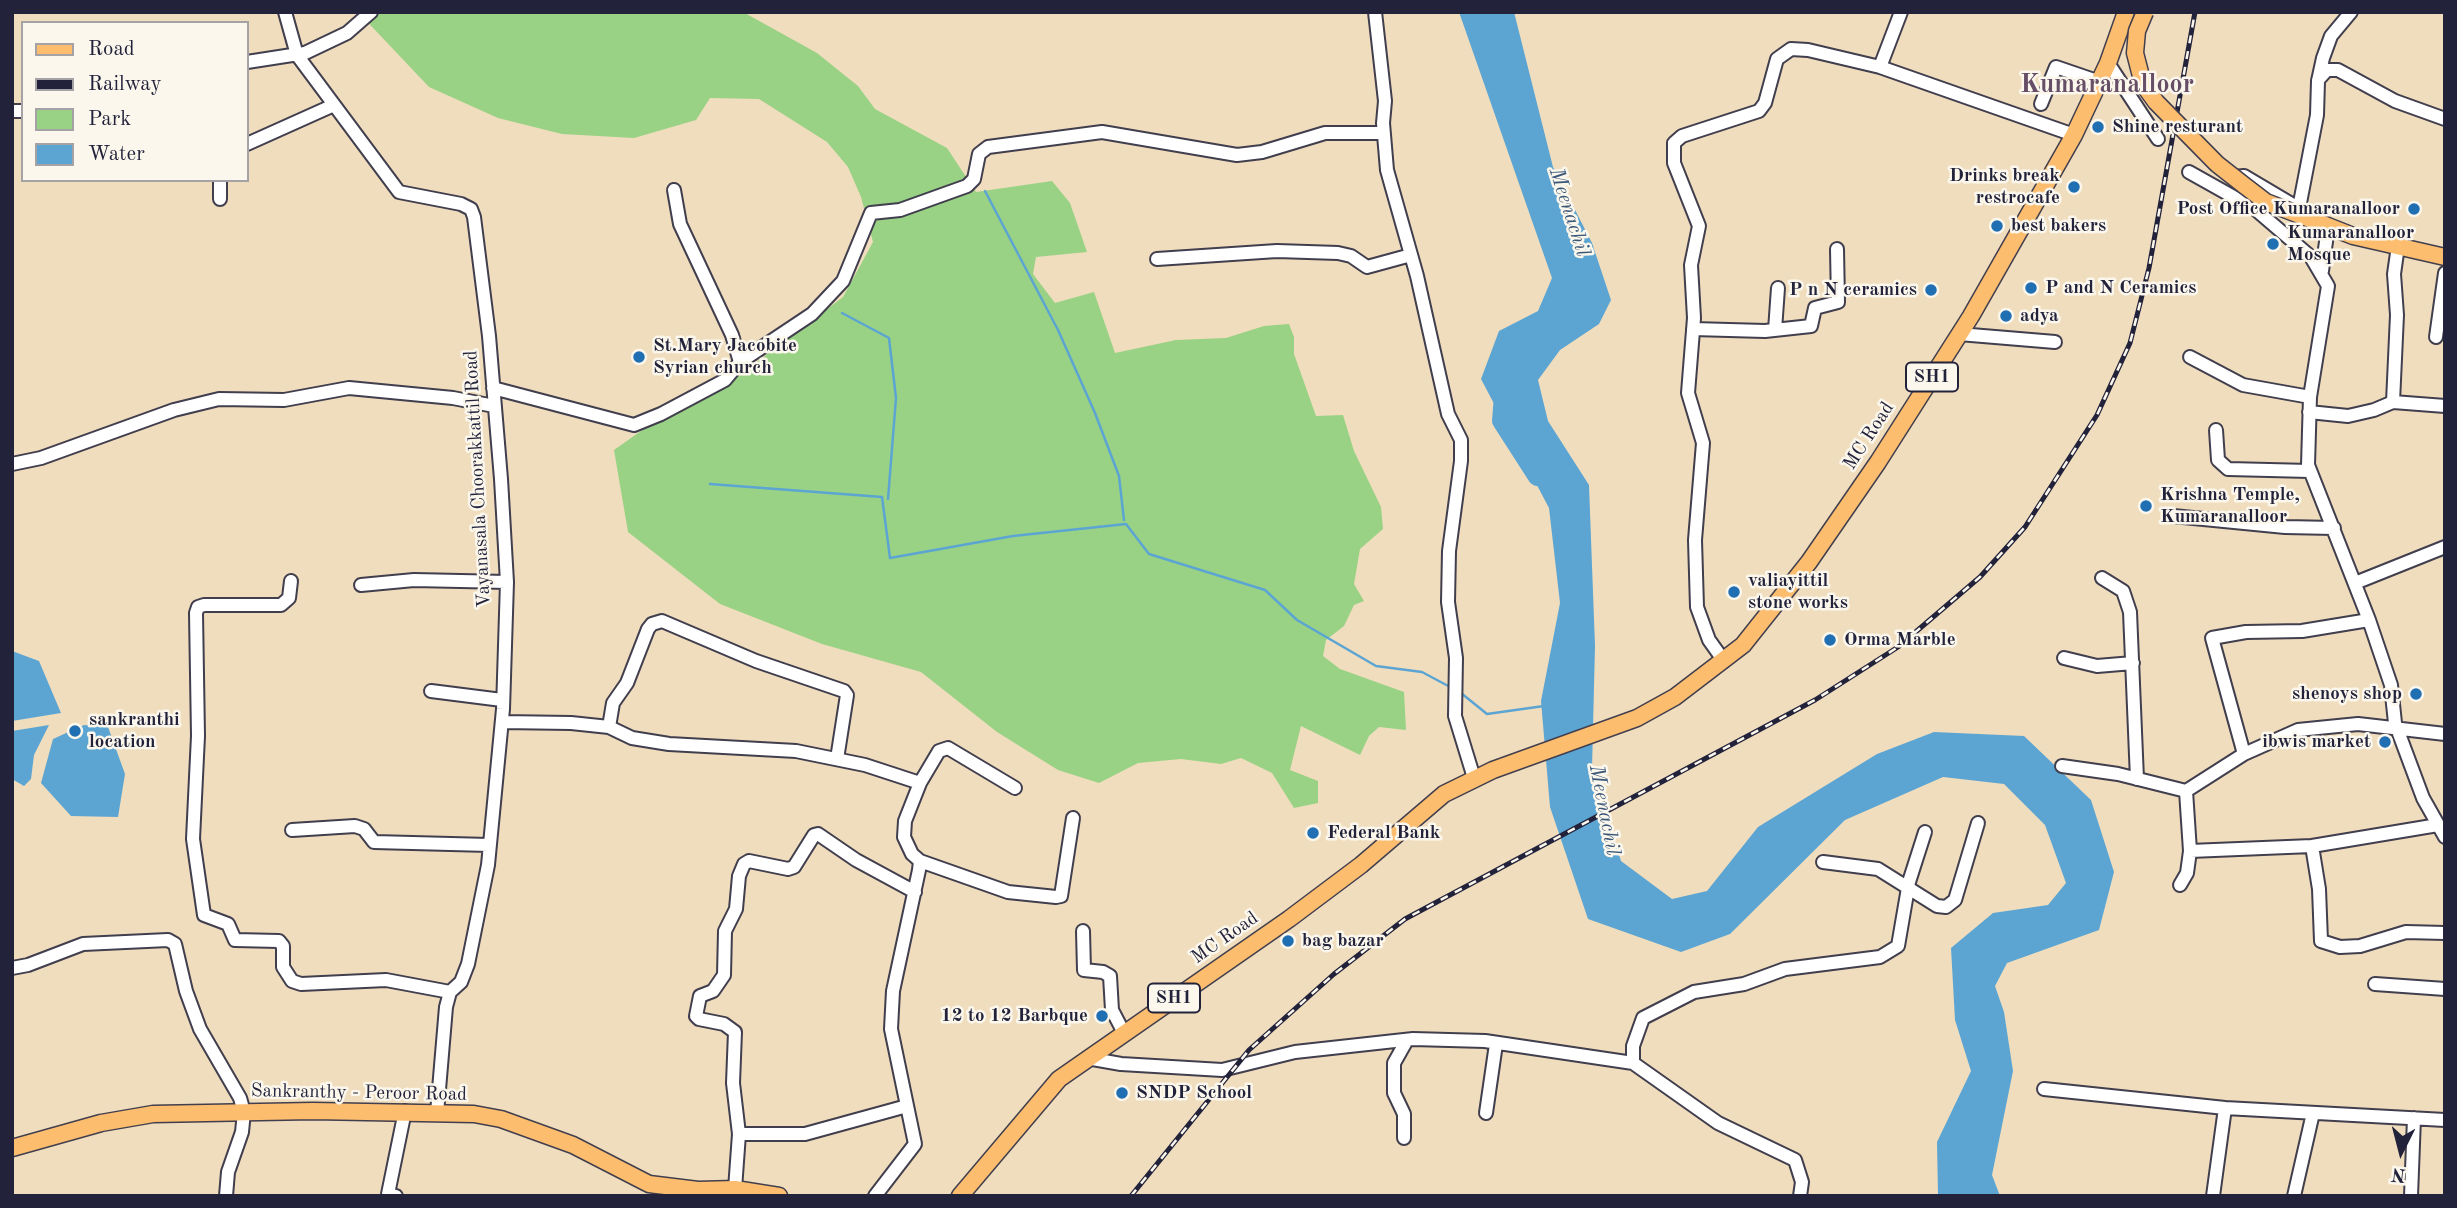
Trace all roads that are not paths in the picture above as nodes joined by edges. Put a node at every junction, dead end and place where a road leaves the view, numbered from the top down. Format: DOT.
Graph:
graph roads {
  1 [pos="285,12"];
  2 [pos="371,12"];
  3 [pos="1375,12"];
  4 [pos="1901,12"];
  5 [pos="2126,12"];
  6 [pos="2145,12"];
  7 [pos="2351,12"];
  8 [pos="297,55"];
  9 [pos="248,62"];
  10 [pos="2108,63"];
  11 [pos="1880,67"];
  12 [pos="2318,80"];
  13 [pos="2097,81"];
  14 [pos="2041,104"];
  15 [pos="334,105"];
  16 [pos="2445,119"];
  17 [pos="1383,133"];
  18 [pos="2074,135"];
  19 [pos="2158,139"];
  20 [pos="248,144"];
  21 [pos="2189,172"];
  22 [pos="220,182"];
  23 [pos="674,190"];
  24 [pos="2231,195"];
  25 [pos="219,199"];
  26 [pos="2304,214"];
  27 [pos="2328,227"];
  28 [pos="2398,246"];
  29 [pos="1837,249"];
  30 [pos="1411,254"];
  31 [pos="2445,257"];
  32 [pos="1157,259"];
  33 [pos="2322,271"];
  34 [pos="2445,273"];
  35 [pos="1778,288"];
  36 [pos="1693,328"];
  37 [pos="1775,330"];
  38 [pos="1959,334"];
  39 [pos="2437,337"];
  40 [pos="2054,342"];
  41 [pos="2190,356"];
  42 [pos="740,362"];
  43 [pos="493,388"];
  44 [pos="2310,397"];
  45 [pos="2393,402"];
  46 [pos="495,406"];
  47 [pos="2445,406"];
  48 [pos="2309,412"];
  49 [pos="2216,430"];
  50 [pos="12,464"];
  51 [pos="2310,471"];
  52 [pos="2173,516"];
  53 [pos="2334,528"];
  54 [pos="2445,547"];
  55 [pos="2102,578"];
  56 [pos="291,581"];
  57 [pos="507,582"];
  58 [pos="2355,583"];
  59 [pos="361,585"];
  60 [pos="2369,620"];
  61 [pos="2064,658"];
  62 [pos="1724,661"];
  63 [pos="2133,663"];
  64 [pos="431,691"];
  65 [pos="502,700"];
  66 [pos="502,722"];
  67 [pos="610,727"];
  68 [pos="2398,729"];
  69 [pos="2445,734"];
  70 [pos="2244,754"];
  71 [pos="837,759"];
  72 [pos="2062,765"];
  73 [pos="1474,778"];
  74 [pos="2137,779"];
  75 [pos="920,783"];
  76 [pos="1014,788"];
  77 [pos="2186,791"];
  78 [pos="1073,818"];
  79 [pos="1978,823"];
  80 [pos="292,830"];
  81 [pos="2441,831"];
  82 [pos="1925,832"];
  83 [pos="489,845"];
  84 [pos="2312,846"];
  85 [pos="2190,851"];
  86 [pos="919,861"];
  87 [pos="1823,862"];
  88 [pos="2180,885"];
  89 [pos="1909,890"];
  90 [pos="915,892"];
  91 [pos="1083,931"];
  92 [pos="2445,933"];
  93 [pos="12,968"];
  94 [pos="2375,984"];
  95 [pos="2445,989"];
  96 [pos="450,992"];
  97 [pos="1124,1033"];
  98 [pos="1407,1040"];
  99 [pos="1496,1044"];
  100 [pos="1087,1058"];
  101 [pos="1633,1063"];
  102 [pos="2044,1089"];
  103 [pos="907,1106"];
  104 [pos="2225,1108"];
  105 [pos="405,1111"];
  106 [pos="244,1112"];
  107 [pos="2313,1112"];
  108 [pos="437,1113"];
  109 [pos="1486,1113"];
  110 [pos="2414,1118"];
  111 [pos="2445,1120"];
  112 [pos="739,1134"];
  113 [pos="1404,1138"];
  114 [pos="12,1148"];
  115 [pos="735,1189"];
  116 [pos="226,1196"];
  117 [pos="396,1196"];
  118 [pos="779,1196"];
  119 [pos="875,1196"];
  120 [pos="960,1196"];
  121 [pos="1800,1196"];
  122 [pos="2213,1196"];
  123 [pos="2294,1196"];
  124 [pos="2411,1196"];
  1 -- 8 [label="street, Vayanasala Choorakkattil Road"];
  2 -- 8 [label="street"];
  3 -- 17 [label="street"];
  4 -- 11 [label="street"];
  5 -- 10 [label="main road, MC Road / SH1"];
  6 -- 26 [label="main road, bridge"];
  7 -- 12 [label="street"];
  8 -- 9 [label="street"];
  8 -- 15 [label="street, Vayanasala Choorakkattil Road"];
  10 -- 13 [label="main road, MC Road / SH1"];
  10 -- 19 [label="street"];
  11 -- 18 [label="street"];
  11 -- 36 [label="street"];
  12 -- 16 [label="street"];
  12 -- 26 [label="street"];
  13 -- 14 [label="street"];
  13 -- 18 [label="main road, MC Road / SH1"];
  15 -- 20 [label="street"];
  15 -- 43 [label="street, Vayanasala Choorakkattil Road"];
  17 -- 30 [label="street"];
  17 -- 42 [label="street"];
  18 -- 38 [label="main road, MC Road / SH1"];
  21 -- 24 [label="street"];
  22 -- 25 [label="street"];
  23 -- 42 [label="street"];
  24 -- 26 [label="street"];
  24 -- 33 [label="street"];
  26 -- 27 [label="main road"];
  27 -- 28 [label="main road"];
  27 -- 33 [label="street"];
  28 -- 31 [label="main road"];
  28 -- 45 [label="street"];
  29 -- 37 [label="street"];
  30 -- 32 [label="street"];
  30 -- 73 [label="street"];
  33 -- 44 [label="street"];
  34 -- 39 [label="street"];
  35 -- 37 [label="street"];
  36 -- 37 [label="street"];
  36 -- 62 [label="street"];
  38 -- 40 [label="street"];
  38 -- 62 [label="main road, MC Road / SH1"];
  41 -- 44 [label="street"];
  42 -- 43 [label="street"];
  43 -- 46 [label="street, Vayanasala Choorakkattil Road"];
  44 -- 48 [label="street"];
  45 -- 47 [label="street"];
  45 -- 48 [label="street"];
  46 -- 50 [label="street"];
  46 -- 57 [label="street, Vayanasala Choorakkattil Road"];
  48 -- 51 [label="street"];
  49 -- 51 [label="street"];
  51 -- 53 [label="street"];
  52 -- 53 [label="street"];
  53 -- 58 [label="street"];
  54 -- 58 [label="street"];
  55 -- 63 [label="street"];
  56 -- 96 [label="street"];
  57 -- 59 [label="street"];
  57 -- 65 [label="street, Vayanasala Choorakkattil Road"];
  58 -- 60 [label="street"];
  60 -- 68 [label="street"];
  60 -- 70 [label="street"];
  61 -- 63 [label="street"];
  62 -- 73 [label="main road, MC Road / SH1"];
  63 -- 74 [label="street"];
  64 -- 65 [label="street"];
  65 -- 66 [label="street, Vayanasala Choorakkattil Road"];
  66 -- 67 [label="street"];
  66 -- 83 [label="street, Vayanasala Choorakkattil Road"];
  67 -- 71 [label="street"];
  67 -- 71 [label="street"];
  68 -- 69 [label="street"];
  68 -- 70 [label="street"];
  68 -- 81 [label="street"];
  70 -- 77 [label="street"];
  71 -- 75 [label="street"];
  72 -- 74 [label="street"];
  73 -- 97 [label="main road, MC Road / SH1"];
  74 -- 77 [label="street"];
  75 -- 76 [label="street"];
  75 -- 86 [label="street"];
  77 -- 85 [label="street"];
  78 -- 86 [label="street"];
  79 -- 89 [label="street"];
  80 -- 83 [label="street"];
  81 -- 84 [label="street"];
  82 -- 89 [label="street"];
  83 -- 96 [label="street, Vayanasala Choorakkattil Road"];
  84 -- 85 [label="street"];
  84 -- 92 [label="street"];
  85 -- 88 [label="street"];
  86 -- 90 [label="street"];
  87 -- 89 [label="street"];
  89 -- 101 [label="street"];
  90 -- 103 [label="street"];
  90 -- 112 [label="street"];
  91 -- 97 [label="street"];
  93 -- 106 [label="street"];
  94 -- 95 [label="street"];
  96 -- 108 [label="street, Vayanasala Choorakkattil Road"];
  97 -- 100 [label="main road, MC Road / SH1"];
  98 -- 99 [label="street"];
  98 -- 100 [label="street"];
  98 -- 113 [label="street"];
  99 -- 101 [label="street"];
  99 -- 109 [label="street"];
  100 -- 120 [label="main road, MC Road / SH1"];
  101 -- 121 [label="street"];
  102 -- 104 [label="street"];
  103 -- 112 [label="street"];
  103 -- 119 [label="street"];
  104 -- 107 [label="street"];
  104 -- 122 [label="street"];
  105 -- 106 [label="main road, Sankranthy - Peroor Road"];
  105 -- 108 [label="main road, Sankranthy - Peroor Road"];
  105 -- 117 [label="street"];
  106 -- 114 [label="main road, Sankranthy - Peroor Road"];
  106 -- 116 [label="street"];
  107 -- 110 [label="street"];
  107 -- 123 [label="street"];
  108 -- 115 [label="main road, Sankranthy - Peroor Road"];
  110 -- 111 [label="street"];
  110 -- 124 [label="street"];
  112 -- 115 [label="street"];
  115 -- 118 [label="main road, Sankranthy - Peroor Road"];
}
